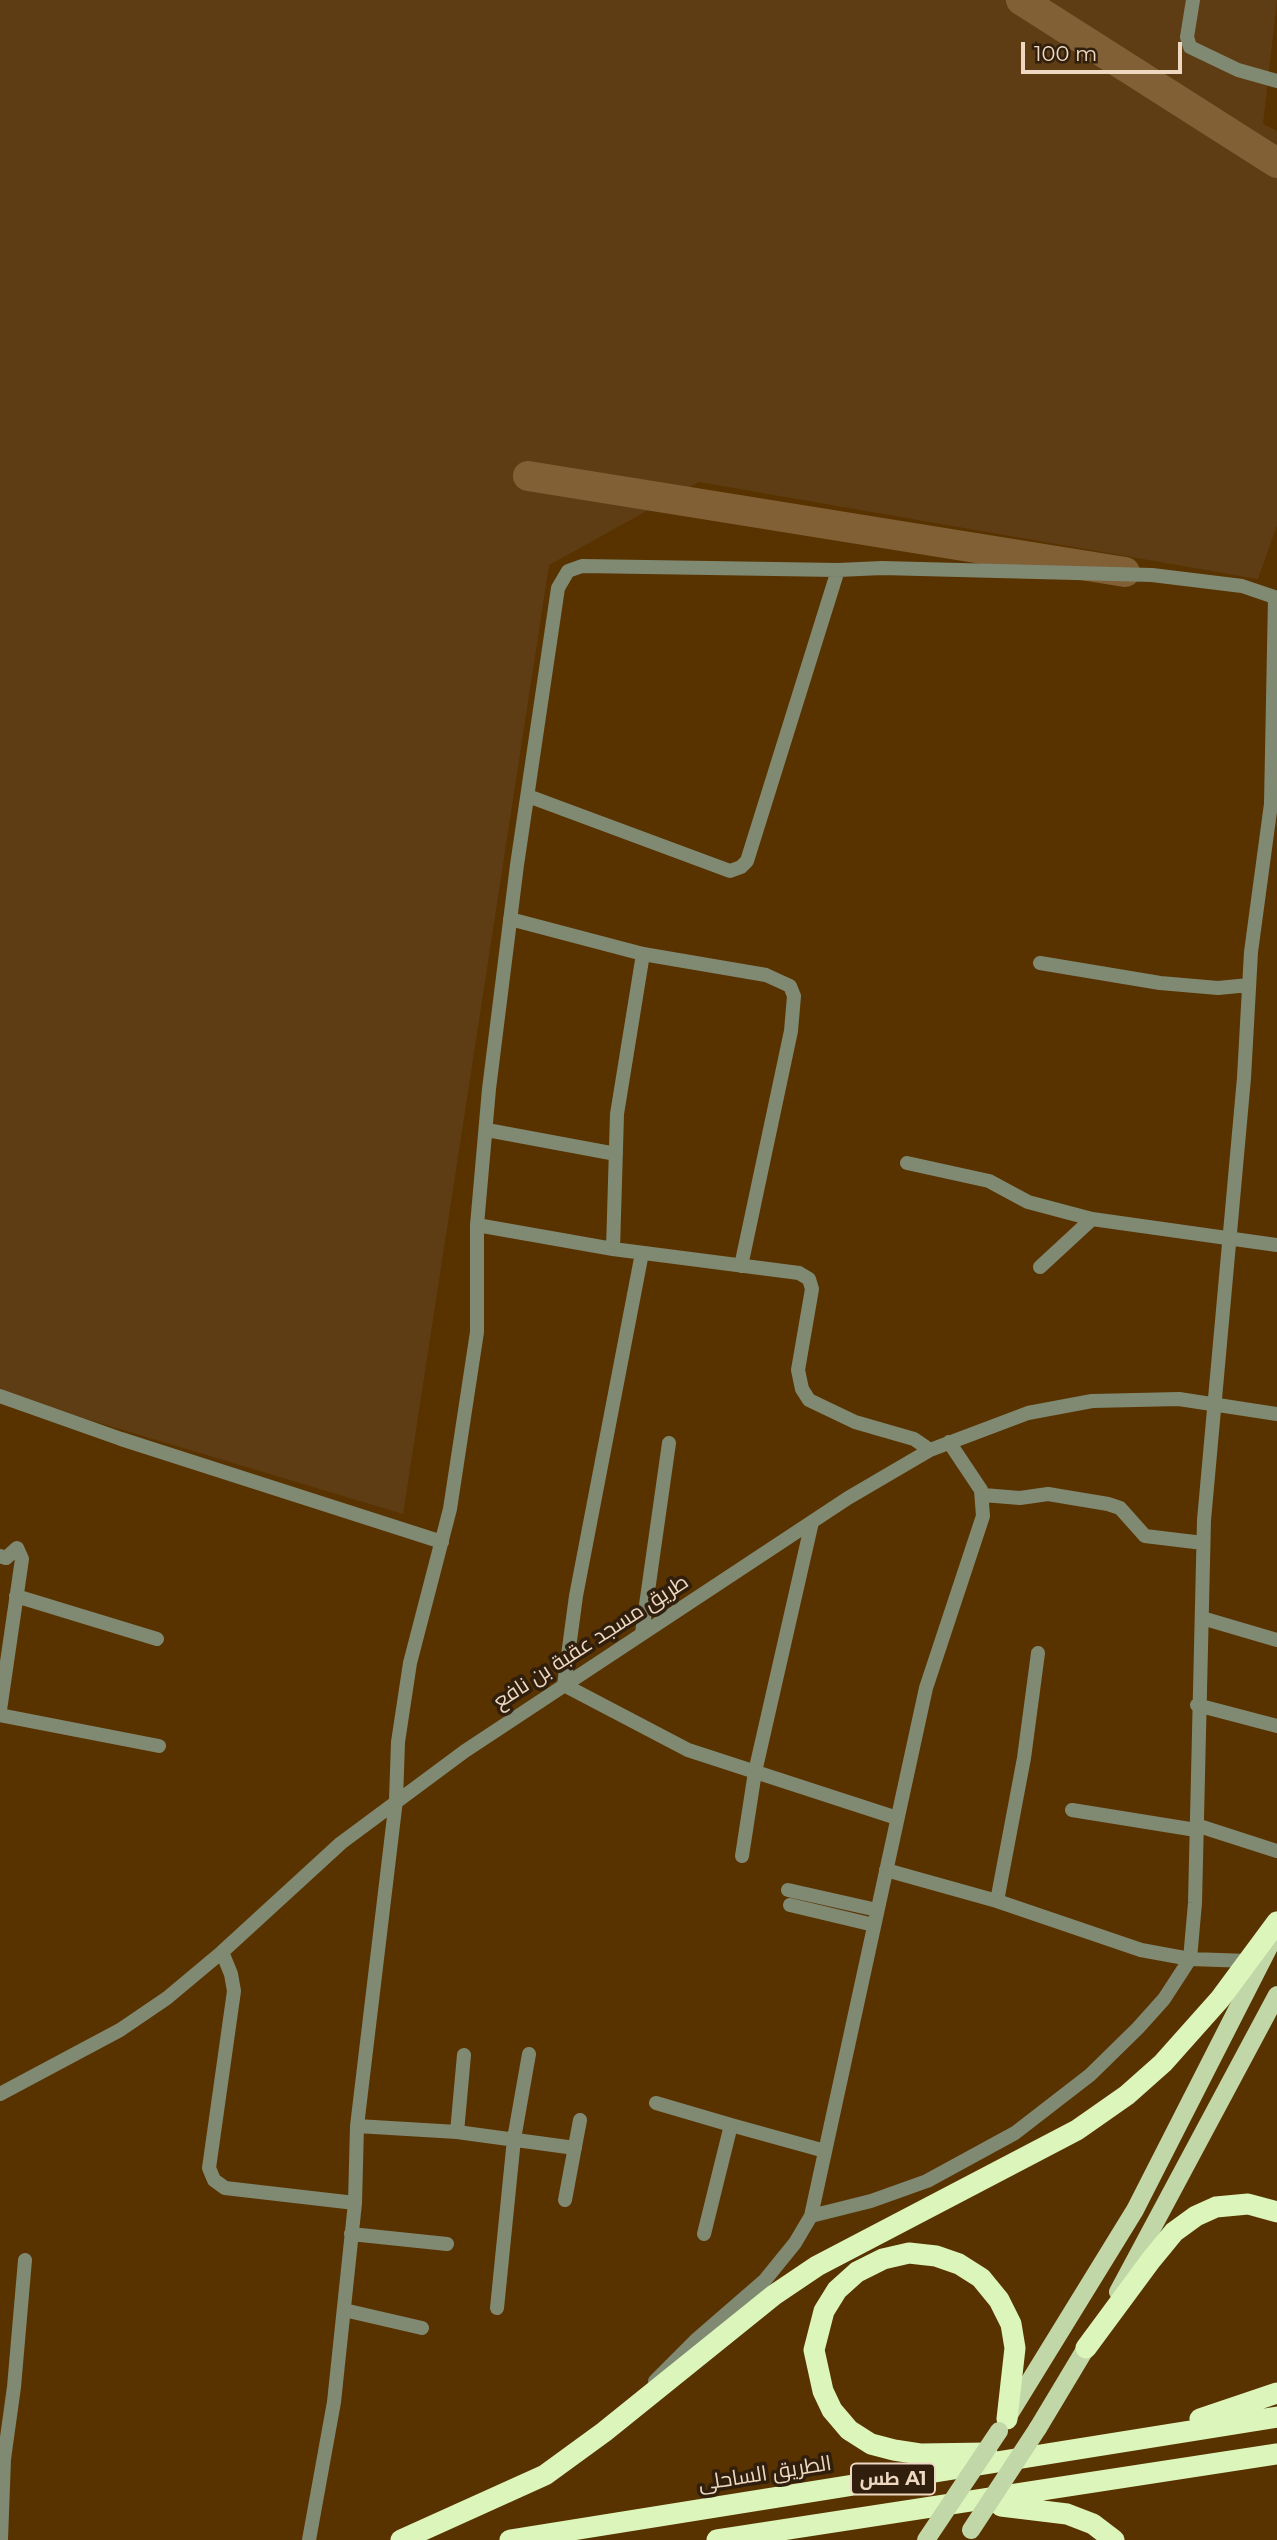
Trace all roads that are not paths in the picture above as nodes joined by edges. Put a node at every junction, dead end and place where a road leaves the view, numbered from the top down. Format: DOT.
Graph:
graph roads {
  1 [pos="1193,0"];
  2 [pos="1277,81"];
  3 [pos="838,570"];
  4 [pos="1276,597"];
  5 [pos="528,796"];
  6 [pos="510,919"];
  7 [pos="643,954"];
  8 [pos="1040,963"];
  9 [pos="1249,985"];
  10 [pos="487,1130"];
  11 [pos="616,1154"];
  12 [pos="907,1163"];
  13 [pos="1092,1219"];
  14 [pos="477,1225"];
  15 [pos="1229,1240"];
  16 [pos="1277,1245"];
  17 [pos="613,1249"];
  18 [pos="642,1253"];
  19 [pos="741,1266"];
  20 [pos="1041,1266"];
  21 [pos="0,1396"];
  22 [pos="1215,1402"];
  23 [pos="1277,1414"];
  24 [pos="949,1442"];
  25 [pos="669,1443"];
  26 [pos="930,1450"];
  27 [pos="983,1495"];
  28 [pos="812,1522"];
  29 [pos="442,1542"];
  30 [pos="1203,1543"];
  31 [pos="0,1556"];
  32 [pos="16,1595"];
  33 [pos="1202,1618"];
  34 [pos="642,1633"];
  35 [pos="157,1639"];
  36 [pos="1277,1640"];
  37 [pos="1038,1653"];
  38 [pos="565,1685"];
  39 [pos="1197,1705"];
  40 [pos="0,1710"];
  41 [pos="0,1715"];
  42 [pos="1277,1726"];
  43 [pos="159,1746"];
  44 [pos="755,1772"];
  45 [pos="396,1800"];
  46 [pos="1072,1810"];
  47 [pos="897,1818"];
  48 [pos="1196,1827"];
  49 [pos="1277,1851"];
  50 [pos="742,1856"];
  51 [pos="886,1870"];
  52 [pos="997,1902"];
  53 [pos="877,1910"];
  54 [pos="1277,1922"];
  55 [pos="874,1925"];
  56 [pos="1277,1932"];
  57 [pos="222,1952"];
  58 [pos="1190,1959"];
  59 [pos="1249,1961"];
  60 [pos="1277,1995"];
  61 [pos="529,2054"];
  62 [pos="464,2055"];
  63 [pos="0,2094"];
  64 [pos="656,2103"];
  65 [pos="580,2120"];
  66 [pos="731,2125"];
  67 [pos="357,2126"];
  68 [pos="457,2132"];
  69 [pos="514,2139"];
  70 [pos="575,2148"];
  71 [pos="825,2151"];
  72 [pos="565,2200"];
  73 [pos="355,2203"];
  74 [pos="1277,2212"];
  75 [pos="811,2216"];
  76 [pos="352,2234"];
  77 [pos="704,2234"];
  78 [pos="447,2244"];
  79 [pos="25,2260"];
  80 [pos="497,2308"];
  81 [pos="344,2310"];
  82 [pos="422,2328"];
  83 [pos="1086,2348"];
  84 [pos="1277,2393"];
  85 [pos="634,2406"];
  86 [pos="1277,2417"];
  87 [pos="1003,2425"];
  88 [pos="1127,2442"];
  89 [pos="1045,2454"];
  90 [pos="1277,2454"];
  91 [pos="961,2504"];
  92 [pos="814,2525"];
  93 [pos="968,2537"];
  94 [pos="1,2540"];
  95 [pos="309,2540"];
  96 [pos="401,2540"];
  97 [pos="510,2540"];
  98 [pos="717,2540"];
  99 [pos="763,2540"];
  100 [pos="926,2540"];
  101 [pos="1114,2540"];
  1 -- 2 [label="street"];
  3 -- 4 [label="street"];
  3 -- 5 [label="street"];
  3 -- 5 [label="street"];
  4 -- 9 [label="street"];
  5 -- 6 [label="street"];
  6 -- 7 [label="street"];
  6 -- 10 [label="street"];
  7 -- 11 [label="street"];
  7 -- 19 [label="street"];
  8 -- 9 [label="street"];
  9 -- 15 [label="street"];
  10 -- 11 [label="street"];
  10 -- 14 [label="street"];
  11 -- 17 [label="street"];
  12 -- 13 [label="street"];
  13 -- 15 [label="street"];
  13 -- 20 [label="street"];
  14 -- 17 [label="street"];
  14 -- 29 [label="street"];
  15 -- 16 [label="street"];
  15 -- 22 [label="street"];
  17 -- 18 [label="street"];
  18 -- 19 [label="street"];
  18 -- 38 [label="street"];
  19 -- 26 [label="street"];
  21 -- 29 [label="street"];
  22 -- 23 [label="street, طريق مسجد عقبة بن نافع"];
  22 -- 24 [label="street, طريق مسجد عقبة بن نافع"];
  22 -- 30 [label="street"];
  24 -- 26 [label="street, طريق مسجد عقبة بن نافع"];
  24 -- 27 [label="street"];
  25 -- 34 [label="street"];
  26 -- 28 [label="street, طريق مسجد عقبة بن نافع"];
  27 -- 30 [label="street"];
  27 -- 47 [label="street"];
  28 -- 34 [label="street, طريق مسجد عقبة بن نافع"];
  28 -- 44 [label="street"];
  29 -- 45 [label="street"];
  30 -- 33 [label="street"];
  31 -- 32 [label="street"];
  32 -- 35 [label="street"];
  32 -- 40 [label="street"];
  33 -- 36 [label="street"];
  33 -- 39 [label="street"];
  34 -- 38 [label="street, طريق مسجد عقبة بن نافع"];
  37 -- 52 [label="street"];
  38 -- 44 [label="street"];
  38 -- 45 [label="street, طريق مسجد عقبة بن نافع"];
  39 -- 42 [label="street"];
  39 -- 48 [label="street"];
  41 -- 43 [label="street"];
  44 -- 47 [label="street"];
  44 -- 50 [label="street"];
  45 -- 57 [label="street, طريق مسجد عقبة بن نافع"];
  45 -- 67 [label="street"];
  46 -- 48 [label="street"];
  47 -- 51 [label="street"];
  48 -- 49 [label="street"];
  48 -- 58 [label="street"];
  51 -- 52 [label="street"];
  51 -- 53 [label="street"];
  52 -- 58 [label="street"];
  53 -- 55 [label="street"];
  53 -- 55 [label="street"];
  54 -- 59 [label="highway"];
  55 -- 71 [label="street"];
  56 -- 87 [label="main road"];
  57 -- 63 [label="street, طريق مسجد عقبة بن نافع"];
  57 -- 73 [label="street"];
  58 -- 59 [label="street"];
  58 -- 75 [label="street"];
  59 -- 85 [label="highway"];
  60 -- 83 [label="main road"];
  61 -- 69 [label="street"];
  62 -- 68 [label="street"];
  64 -- 66 [label="street"];
  65 -- 70 [label="street"];
  66 -- 71 [label="street"];
  66 -- 77 [label="street"];
  67 -- 68 [label="street"];
  67 -- 73 [label="street"];
  68 -- 69 [label="street"];
  69 -- 70 [label="street"];
  69 -- 80 [label="street"];
  70 -- 72 [label="street"];
  71 -- 75 [label="street"];
  73 -- 76 [label="street"];
  74 -- 83 [label="highway"];
  75 -- 85 [label="street"];
  76 -- 78 [label="street"];
  76 -- 81 [label="street"];
  79 -- 94 [label="street"];
  81 -- 82 [label="street"];
  81 -- 95 [label="street"];
  83 -- 93 [label="main road, bridge"];
  84 -- 88 [label="highway"];
  85 -- 96 [label="highway"];
  86 -- 88 [label="highway, الطريق الساحلى / طس A1"];
  87 -- 89 [label="highway"];
  87 -- 100 [label="main road, bridge"];
  88 -- 89 [label="highway, الطريق الساحلى / طس A1"];
  89 -- 97 [label="highway, الطريق الساحلى / طس A1"];
  90 -- 91 [label="highway, طس A1"];
  91 -- 92 [label="highway, طس A1"];
  91 -- 101 [label="highway"];
  92 -- 98 [label="highway, طس A1"];
  92 -- 99 [label="highway"];
}
